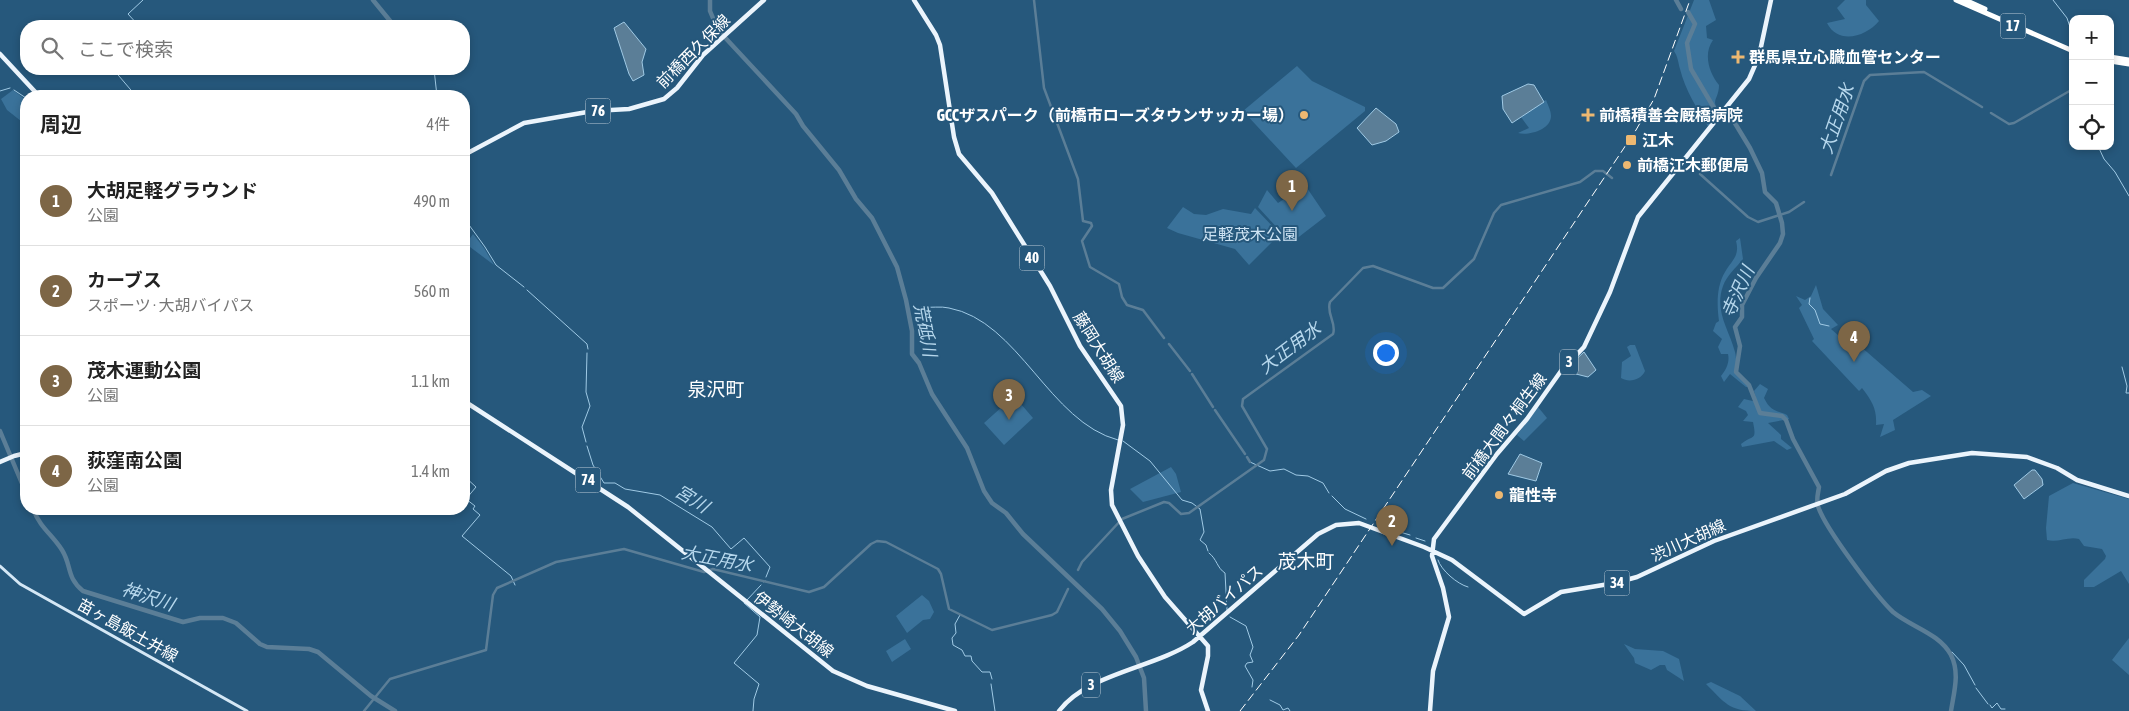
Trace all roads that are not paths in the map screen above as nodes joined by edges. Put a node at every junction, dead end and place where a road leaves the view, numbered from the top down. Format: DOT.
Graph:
graph roads {
  1 [pos="764,0"];
  2 [pos="914,0"];
  3 [pos="1771,0"];
  4 [pos="1956,0"];
  5 [pos="1965,0"];
  6 [pos="2069,47"];
  7 [pos="2069,47"];
  8 [pos="0,54"];
  9 [pos="2114,59"];
  10 [pos="2114,60"];
  11 [pos="2129,60"];
  12 [pos="2129,64"];
  13 [pos="33,90"];
  14 [pos="470,152"];
  15 [pos="470,405"];
  16 [pos="20,455"];
  17 [pos="0,462"];
  18 [pos="2129,496"];
  19 [pos="1431,550"];
  20 [pos="0,566"];
  21 [pos="1201,636"];
  22 [pos="246,711"];
  23 [pos="955,711"];
  24 [pos="1059,711"];
  25 [pos="1208,711"];
  26 [pos="1430,711"];
  1 -- 14 [label="main road, 前橋西久保線 / 76"];
  2 -- 21 [label="main road, 藤岡大胡線 / 40"];
  3 -- 19 [label="main road, 前橋大間々桐生線 / 3"];
  4 -- 6 [label="highway, 17"];
  5 -- 7 [label="highway, 17"];
  8 -- 13 [label="main road"];
  9 -- 11 [label="highway"];
  10 -- 12 [label="highway"];
  15 -- 23 [label="main road, 伊勢崎大胡線 / 74"];
  16 -- 17 [label="main road"];
  18 -- 19 [label="main road, 渋川大胡線 / 34"];
  19 -- 21 [label="main road, 大胡バイパス / 3"];
  19 -- 26 [label="main road"];
  20 -- 22 [label="main road, 苗ヶ島飯土井線"];
  21 -- 24 [label="main road, 大胡バイパス / 3"];
  21 -- 25 [label="main road, 藤岡大胡線 / 40"];
}
